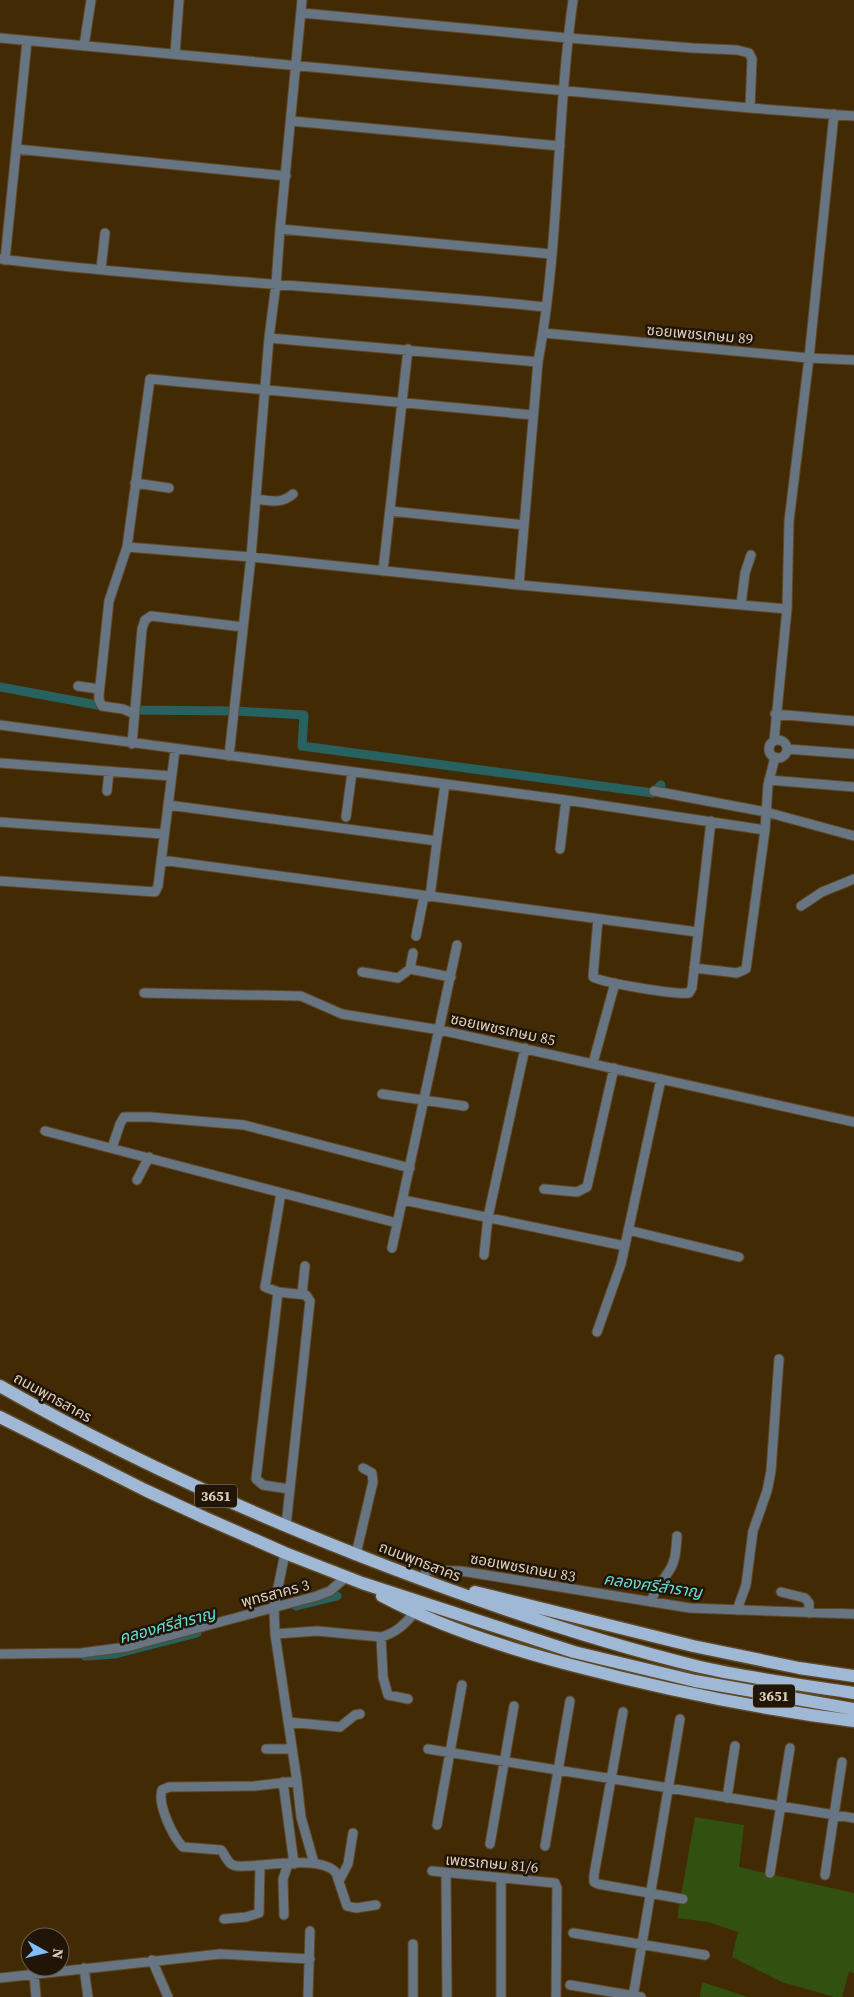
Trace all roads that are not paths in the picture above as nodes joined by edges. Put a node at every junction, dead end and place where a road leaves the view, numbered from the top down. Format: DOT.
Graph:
graph roads {
  1 [pos="91,0"];
  2 [pos="179,0"];
  3 [pos="302,0"];
  4 [pos="573,0"];
  5 [pos="302,12"];
  6 [pos="0,38"];
  7 [pos="568,38"];
  8 [pos="27,41"];
  9 [pos="84,46"];
  10 [pos="175,54"];
  11 [pos="296,66"];
  12 [pos="564,90"];
  13 [pos="750,108"];
  14 [pos="834,114"];
  15 [pos="854,116"];
  16 [pos="291,121"];
  17 [pos="560,146"];
  18 [pos="16,149"];
  19 [pos="286,176"];
  20 [pos="280,228"];
  21 [pos="105,233"];
  22 [pos="551,254"];
  23 [pos="3,259"];
  24 [pos="101,269"];
  25 [pos="276,284"];
  26 [pos="546,306"];
  27 [pos="543,333"];
  28 [pos="269,338"];
  29 [pos="408,349"];
  30 [pos="809,358"];
  31 [pos="854,360"];
  32 [pos="538,362"];
  33 [pos="265,391"];
  34 [pos="402,403"];
  35 [pos="534,415"];
  36 [pos="135,483"];
  37 [pos="169,488"];
  38 [pos="293,494"];
  39 [pos="256,499"];
  40 [pos="390,511"];
  41 [pos="524,525"];
  42 [pos="127,547"];
  43 [pos="751,555"];
  44 [pos="251,557"];
  45 [pos="383,571"];
  46 [pos="519,585"];
  47 [pos="741,605"];
  48 [pos="787,609"];
  49 [pos="243,627"];
  50 [pos="78,686"];
  51 [pos="99,689"];
  52 [pos="134,714"];
  53 [pos="775,714"];
  54 [pos="854,721"];
  55 [pos="0,725"];
  56 [pos="774,741"];
  57 [pos="132,744"];
  58 [pos="788,749"];
  59 [pos="175,750"];
  60 [pos="854,754"];
  61 [pos="229,756"];
  62 [pos="774,757"];
  63 [pos="0,763"];
  64 [pos="109,772"];
  65 [pos="352,772"];
  66 [pos="171,776"];
  67 [pos="769,780"];
  68 [pos="445,784"];
  69 [pos="854,787"];
  70 [pos="107,791"];
  71 [pos="654,791"];
  72 [pos="566,800"];
  73 [pos="168,805"];
  74 [pos="766,812"];
  75 [pos="346,817"];
  76 [pos="0,822"];
  77 [pos="711,822"];
  78 [pos="765,830"];
  79 [pos="163,834"];
  80 [pos="854,836"];
  81 [pos="437,840"];
  82 [pos="560,849"];
  83 [pos="161,860"];
  84 [pos="854,879"];
  85 [pos="0,881"];
  86 [pos="427,896"];
  87 [pos="801,906"];
  88 [pos="598,919"];
  89 [pos="697,932"];
  90 [pos="416,936"];
  91 [pos="457,945"];
  92 [pos="413,953"];
  93 [pos="410,968"];
  94 [pos="694,968"];
  95 [pos="362,972"];
  96 [pos="451,978"];
  97 [pos="614,983"];
  98 [pos="144,993"];
  99 [pos="440,1030"];
  100 [pos="525,1048"];
  101 [pos="593,1063"];
  102 [pos="614,1068"];
  103 [pos="661,1079"];
  104 [pos="382,1094"];
  105 [pos="424,1101"];
  106 [pos="464,1106"];
  107 [pos="854,1122"];
  108 [pos="45,1131"];
  109 [pos="112,1148"];
  110 [pos="149,1157"];
  111 [pos="410,1168"];
  112 [pos="137,1180"];
  113 [pos="544,1190"];
  114 [pos="281,1193"];
  115 [pos="403,1200"];
  116 [pos="488,1217"];
  117 [pos="397,1223"];
  118 [pos="628,1230"];
  119 [pos="625,1246"];
  120 [pos="392,1248"];
  121 [pos="484,1254"];
  122 [pos="739,1257"];
  123 [pos="305,1266"];
  124 [pos="278,1292"];
  125 [pos="302,1294"];
  126 [pos="596,1332"];
  127 [pos="779,1359"];
  128 [pos="2,1387"];
  129 [pos="0,1418"];
  130 [pos="363,1468"];
  131 [pos="289,1489"];
  132 [pos="286,1526"];
  133 [pos="678,1536"];
  134 [pos="285,1553"];
  135 [pos="356,1554"];
  136 [pos="346,1577"];
  137 [pos="427,1578"];
  138 [pos="362,1584"];
  139 [pos="781,1592"];
  140 [pos="651,1602"];
  141 [pos="274,1607"];
  142 [pos="737,1610"];
  143 [pos="415,1612"];
  144 [pos="809,1613"];
  145 [pos="854,1614"];
  146 [pos="275,1629"];
  147 [pos="381,1636"];
  148 [pos="0,1654"];
  149 [pos="854,1676"];
  150 [pos="462,1685"];
  151 [pos="854,1693"];
  152 [pos="408,1699"];
  153 [pos="570,1701"];
  154 [pos="514,1706"];
  155 [pos="854,1709"];
  156 [pos="622,1712"];
  157 [pos="360,1714"];
  158 [pos="680,1719"];
  159 [pos="854,1721"];
  160 [pos="288,1722"];
  161 [pos="735,1746"];
  162 [pos="790,1748"];
  163 [pos="266,1749"];
  164 [pos="428,1749"];
  165 [pos="292,1750"];
  166 [pos="451,1752"];
  167 [pos="505,1762"];
  168 [pos="842,1762"];
  169 [pos="557,1770"];
  170 [pos="611,1779"];
  171 [pos="297,1781"];
  172 [pos="283,1782"];
  173 [pos="668,1789"];
  174 [pos="727,1798"];
  175 [pos="780,1807"];
  176 [pos="834,1815"];
  177 [pos="854,1818"];
  178 [pos="437,1825"];
  179 [pos="306,1830"];
  180 [pos="353,1833"];
  181 [pos="292,1839"];
  182 [pos="490,1844"];
  183 [pos="545,1846"];
  184 [pos="291,1864"];
  185 [pos="314,1864"];
  186 [pos="260,1866"];
  187 [pos="432,1871"];
  188 [pos="446,1873"];
  189 [pos="770,1873"];
  190 [pos="824,1875"];
  191 [pos="501,1878"];
  192 [pos="339,1881"];
  193 [pos="650,1893"];
  194 [pos="683,1898"];
  195 [pos="376,1905"];
  196 [pos="284,1915"];
  197 [pos="224,1919"];
  198 [pos="310,1931"];
  199 [pos="573,1933"];
  200 [pos="413,1944"];
  201 [pos="642,1944"];
  202 [pos="705,1955"];
  203 [pos="310,1959"];
  204 [pos="152,1960"];
  205 [pos="84,1968"];
  206 [pos="70,1969"];
  207 [pos="20,1975"];
  208 [pos="34,1977"];
  209 [pos="0,1978"];
  210 [pos="570,1985"];
  211 [pos="36,1997"];
  212 [pos="88,1997"];
  213 [pos="168,1997"];
  214 [pos="308,1997"];
  215 [pos="413,1997"];
  216 [pos="446,1997"];
  217 [pos="501,1997"];
  218 [pos="556,1997"];
  219 [pos="636,1997"];
  1 -- 9 [label="street"];
  2 -- 10 [label="street"];
  3 -- 5 [label="street"];
  4 -- 7 [label="street"];
  5 -- 7 [label="street"];
  5 -- 11 [label="street"];
  6 -- 8 [label="street"];
  7 -- 12 [label="street"];
  7 -- 13 [label="street"];
  8 -- 9 [label="street"];
  8 -- 18 [label="street"];
  9 -- 10 [label="street"];
  10 -- 11 [label="street"];
  11 -- 12 [label="street"];
  11 -- 16 [label="street"];
  12 -- 13 [label="street"];
  12 -- 17 [label="street"];
  13 -- 14 [label="street"];
  14 -- 15 [label="street"];
  14 -- 30 [label="street"];
  16 -- 17 [label="street"];
  16 -- 19 [label="street"];
  17 -- 22 [label="street"];
  18 -- 19 [label="street"];
  18 -- 23 [label="street"];
  19 -- 20 [label="street"];
  20 -- 22 [label="street"];
  20 -- 25 [label="street"];
  21 -- 24 [label="street"];
  22 -- 26 [label="street"];
  23 -- 24 [label="street"];
  24 -- 25 [label="street"];
  25 -- 26 [label="street"];
  25 -- 28 [label="street"];
  26 -- 27 [label="street"];
  27 -- 30 [label="street, ซอยเพชรเกษม 89"];
  27 -- 32 [label="street"];
  28 -- 29 [label="street"];
  28 -- 33 [label="street"];
  29 -- 32 [label="street"];
  29 -- 34 [label="street"];
  30 -- 31 [label="street, ซอยเพชรเกษม 89"];
  30 -- 48 [label="street"];
  32 -- 35 [label="street"];
  33 -- 34 [label="street"];
  33 -- 36 [label="street"];
  33 -- 39 [label="street"];
  34 -- 35 [label="street"];
  34 -- 40 [label="street"];
  35 -- 41 [label="street"];
  36 -- 37 [label="street"];
  36 -- 42 [label="street"];
  38 -- 39 [label="street"];
  39 -- 44 [label="street"];
  40 -- 41 [label="street"];
  40 -- 45 [label="street"];
  41 -- 46 [label="street"];
  42 -- 44 [label="street"];
  42 -- 51 [label="street"];
  43 -- 47 [label="street"];
  44 -- 45 [label="street"];
  44 -- 49 [label="street"];
  45 -- 46 [label="street"];
  46 -- 47 [label="street"];
  47 -- 48 [label="street"];
  48 -- 53 [label="street"];
  49 -- 52 [label="street"];
  49 -- 61 [label="street"];
  50 -- 51 [label="street"];
  51 -- 52 [label="street"];
  52 -- 57 [label="street"];
  53 -- 54 [label="street"];
  53 -- 56 [label="street"];
  55 -- 57 [label="street"];
  56 -- 58 [label="street"];
  56 -- 62 [label="street"];
  57 -- 59 [label="street"];
  58 -- 60 [label="street"];
  58 -- 62 [label="street"];
  59 -- 61 [label="street"];
  59 -- 66 [label="street"];
  61 -- 65 [label="street"];
  62 -- 67 [label="street"];
  63 -- 64 [label="street"];
  64 -- 66 [label="street"];
  64 -- 70 [label="street"];
  65 -- 68 [label="street"];
  65 -- 75 [label="street"];
  66 -- 73 [label="street"];
  67 -- 69 [label="street"];
  67 -- 74 [label="street"];
  68 -- 72 [label="street"];
  68 -- 81 [label="street"];
  71 -- 74 [label="street"];
  72 -- 77 [label="street"];
  72 -- 82 [label="street"];
  73 -- 79 [label="street"];
  73 -- 81 [label="street"];
  74 -- 78 [label="street"];
  74 -- 80 [label="street"];
  76 -- 79 [label="street"];
  77 -- 78 [label="street"];
  77 -- 89 [label="street"];
  78 -- 94 [label="street"];
  79 -- 83 [label="street"];
  81 -- 86 [label="street"];
  83 -- 85 [label="street"];
  83 -- 86 [label="street"];
  84 -- 87 [label="street"];
  86 -- 88 [label="street"];
  86 -- 90 [label="street"];
  88 -- 89 [label="street"];
  88 -- 97 [label="street"];
  89 -- 94 [label="street"];
  91 -- 96 [label="street"];
  92 -- 93 [label="street"];
  93 -- 95 [label="street"];
  93 -- 96 [label="street"];
  94 -- 97 [label="street"];
  96 -- 99 [label="street"];
  97 -- 101 [label="street"];
  98 -- 99 [label="street, ซอยเพชรเกษม 85"];
  99 -- 100 [label="street, ซอยเพชรเกษม 85"];
  99 -- 105 [label="street"];
  100 -- 101 [label="street, ซอยเพชรเกษม 85"];
  100 -- 116 [label="street"];
  101 -- 102 [label="street, ซอยเพชรเกษม 85"];
  102 -- 103 [label="street, ซอยเพชรเกษม 85"];
  102 -- 113 [label="street"];
  103 -- 107 [label="street, ซอยเพชรเกษม 85"];
  103 -- 118 [label="street"];
  104 -- 105 [label="street"];
  105 -- 106 [label="street"];
  105 -- 111 [label="street"];
  108 -- 109 [label="street"];
  109 -- 110 [label="street"];
  109 -- 111 [label="street"];
  110 -- 112 [label="street"];
  110 -- 114 [label="street"];
  111 -- 115 [label="street"];
  114 -- 117 [label="street"];
  114 -- 124 [label="street"];
  115 -- 116 [label="street"];
  115 -- 117 [label="street"];
  116 -- 119 [label="street"];
  116 -- 121 [label="street"];
  117 -- 120 [label="street"];
  118 -- 119 [label="street"];
  118 -- 122 [label="street"];
  119 -- 126 [label="street"];
  123 -- 125 [label="street"];
  124 -- 125 [label="street"];
  124 -- 131 [label="street"];
  125 -- 131 [label="street"];
  127 -- 142 [label="street"];
  128 -- 132 [label="main road, ถนนพุทธสาคร / 3651"];
  129 -- 134 [label="main road, 3651"];
  130 -- 135 [label="street"];
  131 -- 132 [label="street"];
  132 -- 135 [label="main road, ถนนพุทธสาคร / 3651"];
  133 -- 140 [label="street"];
  134 -- 136 [label="main road, 3651"];
  134 -- 141 [label="street"];
  135 -- 137 [label="main road, ถนนพุทธสาคร / 3651"];
  136 -- 138 [label="main road, 3651"];
  136 -- 141 [label="street, พุทธสาคร 3"];
  137 -- 140 [label="street, ซอยเพชรเกษม 83"];
  137 -- 149 [label="main road"];
  137 -- 151 [label="main road, ถนนพุทธสาคร / 3651"];
  138 -- 143 [label="main road"];
  138 -- 155 [label="main road, 3651"];
  139 -- 144 [label="street"];
  140 -- 142 [label="street, ซอยเพชรเกษม 83"];
  141 -- 146 [label="street"];
  141 -- 148 [label="street, พุทธสาคร 3"];
  142 -- 144 [label="street, ซอยเพชรเกษม 83"];
  143 -- 147 [label="street"];
  143 -- 159 [label="main road"];
  144 -- 145 [label="street, ซอยเพชรเกษม 83"];
  146 -- 147 [label="street"];
  146 -- 160 [label="street"];
  147 -- 152 [label="street"];
  150 -- 166 [label="street"];
  153 -- 169 [label="street"];
  154 -- 167 [label="street"];
  156 -- 170 [label="street"];
  157 -- 160 [label="street"];
  158 -- 173 [label="street"];
  160 -- 165 [label="street"];
  161 -- 174 [label="street"];
  162 -- 175 [label="street"];
  163 -- 165 [label="street"];
  164 -- 166 [label="street"];
  165 -- 171 [label="street"];
  166 -- 167 [label="street"];
  166 -- 178 [label="street"];
  167 -- 169 [label="street"];
  167 -- 182 [label="street"];
  168 -- 176 [label="street"];
  169 -- 170 [label="street"];
  169 -- 183 [label="street"];
  170 -- 173 [label="street"];
  170 -- 193 [label="street"];
  171 -- 172 [label="street"];
  171 -- 179 [label="street"];
  172 -- 181 [label="street"];
  172 -- 186 [label="street"];
  173 -- 174 [label="street"];
  173 -- 193 [label="street"];
  174 -- 175 [label="street"];
  175 -- 176 [label="street"];
  175 -- 189 [label="street"];
  176 -- 177 [label="street"];
  176 -- 190 [label="street"];
  179 -- 181 [label="street"];
  179 -- 185 [label="street"];
  180 -- 192 [label="street"];
  181 -- 184 [label="street"];
  184 -- 185 [label="street"];
  184 -- 186 [label="street"];
  184 -- 196 [label="street"];
  185 -- 192 [label="street"];
  186 -- 197 [label="street"];
  187 -- 188 [label="street, เพชรเกษม 81/6"];
  188 -- 191 [label="street, เพชรเกษม 81/6"];
  188 -- 216 [label="street"];
  191 -- 217 [label="street"];
  191 -- 218 [label="street, เพชรเกษม 81/6"];
  192 -- 195 [label="street"];
  193 -- 194 [label="street"];
  193 -- 201 [label="street"];
  198 -- 203 [label="street"];
  199 -- 201 [label="street"];
  200 -- 215 [label="street"];
  201 -- 202 [label="street"];
  201 -- 219 [label="street"];
  203 -- 204 [label="street"];
  203 -- 214 [label="street"];
  204 -- 205 [label="street"];
  204 -- 213 [label="street"];
  205 -- 206 [label="street"];
  205 -- 212 [label="street"];
  207 -- 209 [label="street"];
  208 -- 211 [label="street"];
  210 -- 219 [label="street"];
}
